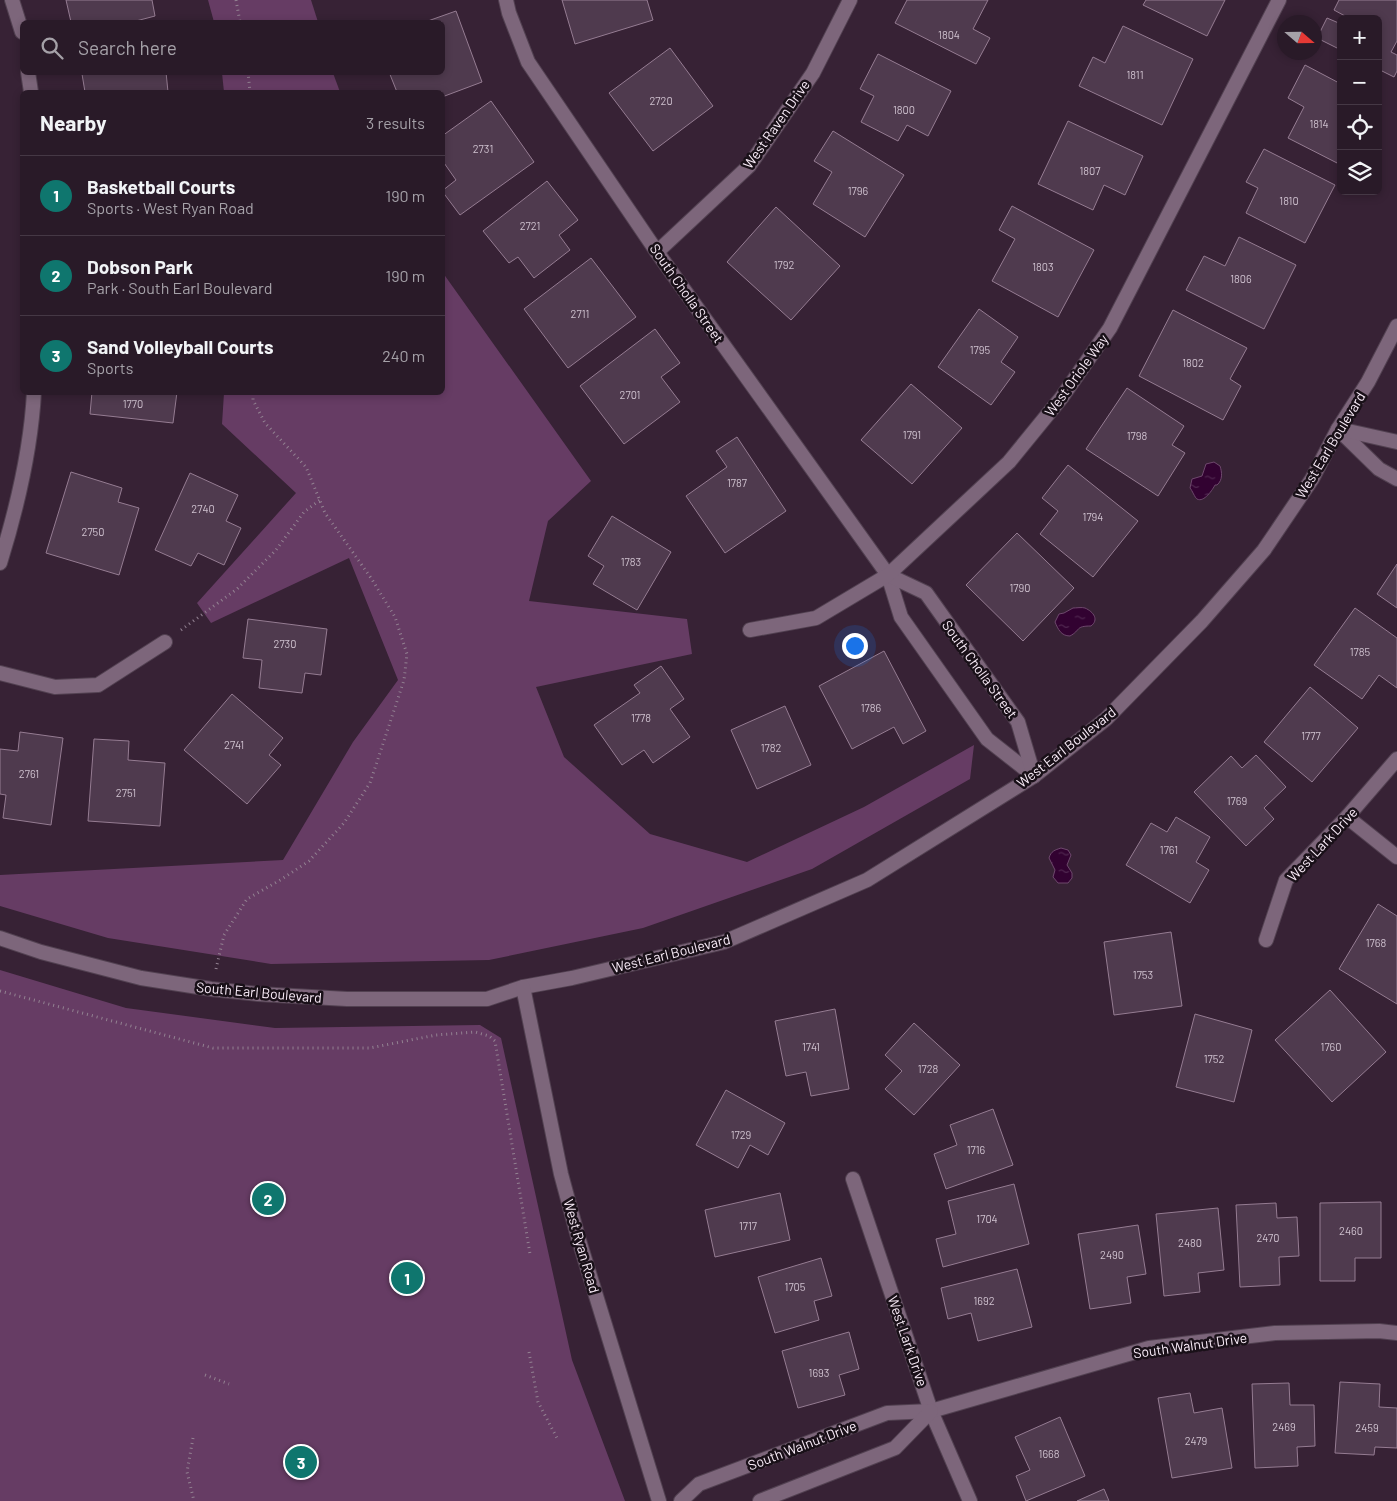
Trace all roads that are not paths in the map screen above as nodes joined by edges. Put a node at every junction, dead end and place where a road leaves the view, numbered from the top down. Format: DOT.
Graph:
graph roads {
  1 [pos="12,0"];
  2 [pos="506,0"];
  3 [pos="850,0"];
  4 [pos="1279,0"];
  5 [pos="20,26"];
  6 [pos="28,75"];
  7 [pos="31,90"];
  8 [pos="657,252"];
  9 [pos="1397,326"];
  10 [pos="34,395"];
  11 [pos="1338,429"];
  12 [pos="1397,442"];
  13 [pos="1397,479"];
  14 [pos="0,563"];
  15 [pos="888,575"];
  16 [pos="750,630"];
  17 [pos="165,642"];
  18 [pos="0,673"];
  19 [pos="1397,759"];
  20 [pos="1034,776"];
  21 [pos="1347,817"];
  22 [pos="1397,857"];
  23 [pos="0,938"];
  24 [pos="1266,940"];
  25 [pos="523,987"];
  26 [pos="853,1179"];
  27 [pos="1397,1332"];
  28 [pos="931,1411"];
  29 [pos="659,1501"];
  30 [pos="681,1501"];
  31 [pos="760,1501"];
  32 [pos="970,1501"];
  1 -- 5 [label="street"];
  2 -- 8 [label="street, South Cholla Street"];
  3 -- 8 [label="street, West Raven Drive"];
  4 -- 15 [label="street, West Oriole Way"];
  6 -- 7 [label="street"];
  8 -- 15 [label="street, South Cholla Street"];
  9 -- 11 [label="street, West Earl Boulevard"];
  10 -- 14 [label="street"];
  11 -- 12 [label="street"];
  11 -- 13 [label="street"];
  11 -- 20 [label="street, West Earl Boulevard"];
  15 -- 16 [label="street, West Oriole Way"];
  15 -- 20 [label="street, South Cholla Street"];
  15 -- 20 [label="street, South Cholla Street"];
  17 -- 18 [label="street"];
  19 -- 21 [label="street, West Lark Drive"];
  20 -- 25 [label="street, West Earl Boulevard"];
  21 -- 22 [label="street"];
  21 -- 24 [label="street, West Lark Drive"];
  23 -- 25 [label="street, South Earl Boulevard"];
  25 -- 29 [label="street, West Ryan Road"];
  26 -- 28 [label="street, West Lark Drive"];
  27 -- 28 [label="street, South Walnut Drive"];
  28 -- 30 [label="street, South Walnut Drive"];
  28 -- 31 [label="street, South Walnut Drive"];
  28 -- 32 [label="street, West Lark Drive"];
}
